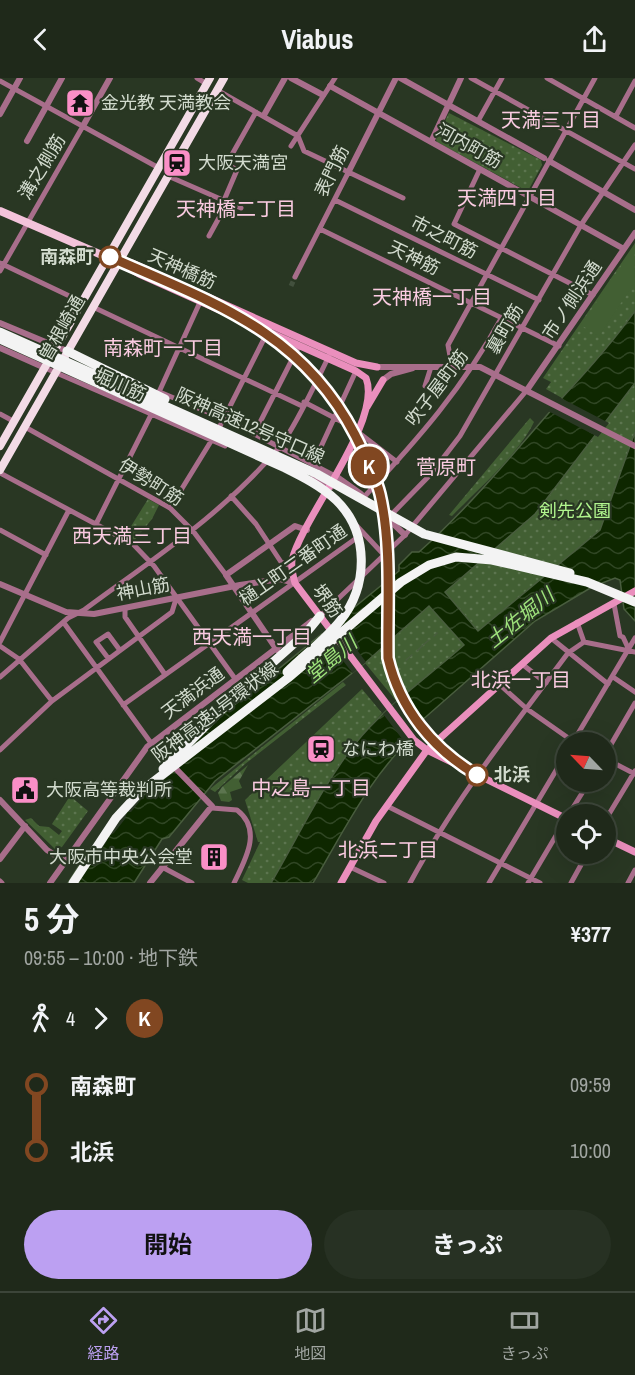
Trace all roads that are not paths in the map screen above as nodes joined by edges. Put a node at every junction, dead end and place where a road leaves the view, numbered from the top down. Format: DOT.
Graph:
graph roads {
  1 [pos="20,78"];
  2 [pos="62,78"];
  3 [pos="110,78"];
  4 [pos="197,78"];
  5 [pos="224,78"];
  6 [pos="285,78"];
  7 [pos="291,78"];
  8 [pos="334,78"];
  9 [pos="398,78"];
  10 [pos="462,78"];
  11 [pos="471,78"];
  12 [pos="502,78"];
  13 [pos="548,78"];
  14 [pos="595,78"];
  15 [pos="0,81"];
  16 [pos="209,81"];
  17 [pos="635,81"];
  18 [pos="330,86"];
  19 [pos="14,89"];
  20 [pos="217,90"];
  21 [pos="494,92"];
  22 [pos="323,95"];
  23 [pos="584,98"];
  24 [pos="448,105"];
  25 [pos="46,106"];
  26 [pos="256,112"];
  27 [pos="0,114"];
  28 [pos="378,114"];
  29 [pos="264,115"];
  30 [pos="615,116"];
  31 [pos="478,122"];
  32 [pos="83,126"];
  33 [pos="635,128"];
  34 [pos="565,131"];
  35 [pos="298,136"];
  36 [pos="27,141"];
  37 [pos="431,142"];
  38 [pos="635,145"];
  39 [pos="291,146"];
  40 [pos="547,160"];
  41 [pos="622,162"];
  42 [pos="159,168"];
  43 [pos="480,169"];
  44 [pos="635,169"];
  45 [pos="348,173"];
  46 [pos="168,176"];
  47 [pos="602,191"];
  48 [pos="530,196"];
  49 [pos="403,198"];
  50 [pos="335,200"];
  51 [pos="227,202"];
  52 [pos="241,208"];
  53 [pos="635,210"];
  54 [pos="0,212"];
  55 [pos="26,222"];
  56 [pos="581,225"];
  57 [pos="320,229"];
  58 [pos="635,233"];
  59 [pos="209,236"];
  60 [pos="500,248"];
  61 [pos="624,249"];
  62 [pos="108,257"];
  63 [pos="118,262"];
  64 [pos="2,263"];
  65 [pos="0,271"];
  66 [pos="486,275"];
  67 [pos="553,276"];
  68 [pos="295,278"];
  69 [pos="593,295"];
  70 [pos="202,298"];
  71 [pos="539,300"];
  72 [pos="82,302"];
  73 [pos="471,302"];
  74 [pos="93,307"];
  75 [pos="502,317"];
  76 [pos="0,323"];
  77 [pos="270,328"];
  78 [pos="523,328"];
  79 [pos="1,336"];
  80 [pos="180,346"];
  81 [pos="299,346"];
  82 [pos="559,346"];
  83 [pos="56,347"];
  84 [pos="0,348"];
  85 [pos="68,351"];
  86 [pos="329,355"];
  87 [pos="462,365"];
  88 [pos="475,365"];
  89 [pos="377,367"];
  90 [pos="431,367"];
  91 [pos="45,368"];
  92 [pos="412,368"];
  93 [pos="357,371"];
  94 [pos="55,373"];
  95 [pos="496,375"];
  96 [pos="245,377"];
  97 [pos="383,380"];
  98 [pos="425,386"];
  99 [pos="527,390"];
  100 [pos="159,392"];
  101 [pos="276,393"];
  102 [pos="153,404"];
  103 [pos="303,404"];
  104 [pos="367,407"];
  105 [pos="0,414"];
  106 [pos="151,415"];
  107 [pos="335,418"];
  108 [pos="224,420"];
  109 [pos="14,421"];
  110 [pos="25,427"];
  111 [pos="357,431"];
  112 [pos="216,433"];
  113 [pos="254,434"];
  114 [pos="212,440"];
  115 [pos="0,446"];
  116 [pos="635,446"];
  117 [pos="279,447"];
  118 [pos="270,457"];
  119 [pos="397,462"];
  120 [pos="264,463"];
  121 [pos="313,464"];
  122 [pos="0,471"];
  123 [pos="316,474"];
  124 [pos="337,477"];
  125 [pos="119,479"];
  126 [pos="331,487"];
  127 [pos="325,495"];
  128 [pos="231,496"];
  129 [pos="364,497"];
  130 [pos="170,508"];
  131 [pos="69,510"];
  132 [pos="387,519"];
  133 [pos="96,524"];
  134 [pos="0,530"];
  135 [pos="307,530"];
  136 [pos="193,531"];
  137 [pos="364,533"];
  138 [pos="405,535"];
  139 [pos="269,544"];
  140 [pos="46,555"];
  141 [pos="385,555"];
  142 [pos="149,563"];
  143 [pos="291,566"];
  144 [pos="226,574"];
  145 [pos="587,582"];
  146 [pos="295,583"];
  147 [pos="0,584"];
  148 [pos="233,587"];
  149 [pos="635,591"];
  150 [pos="25,594"];
  151 [pos="176,598"];
  152 [pos="635,602"];
  153 [pos="614,603"];
  154 [pos="125,608"];
  155 [pos="251,613"];
  156 [pos="75,614"];
  157 [pos="321,618"];
  158 [pos="577,622"];
  159 [pos="64,623"];
  160 [pos="138,636"];
  161 [pos="551,638"];
  162 [pos="635,638"];
  163 [pos="208,642"];
  164 [pos="584,642"];
  165 [pos="0,644"];
  166 [pos="119,649"];
  167 [pos="277,650"];
  168 [pos="632,651"];
  169 [pos="568,653"];
  170 [pos="108,658"];
  171 [pos="19,659"];
  172 [pos="522,664"];
  173 [pos="95,668"];
  174 [pos="164,673"];
  175 [pos="1,674"];
  176 [pos="613,677"];
  177 [pos="236,680"];
  178 [pos="546,683"];
  179 [pos="499,684"];
  180 [pos="608,684"];
  181 [pos="635,692"];
  182 [pos="52,701"];
  183 [pos="257,701"];
  184 [pos="635,703"];
  185 [pos="123,705"];
  186 [pos="527,709"];
  187 [pos="559,732"];
  188 [pos="579,732"];
  189 [pos="616,736"];
  190 [pos="151,743"];
  191 [pos="0,750"];
  192 [pos="427,750"];
  193 [pos="616,764"];
  194 [pos="556,770"];
  195 [pos="635,773"];
  196 [pos="478,774"];
  197 [pos="140,792"];
  198 [pos="1,803"];
  199 [pos="536,803"];
  200 [pos="615,804"];
  201 [pos="387,806"];
  202 [pos="212,808"];
  203 [pos="556,812"];
  204 [pos="25,826"];
  205 [pos="438,831"];
  206 [pos="556,836"];
  207 [pos="616,843"];
  208 [pos="635,852"];
  209 [pos="0,858"];
  210 [pos="64,861"];
  211 [pos="501,863"];
  212 [pos="581,864"];
  213 [pos="162,867"];
  214 [pos="350,867"];
  215 [pos="635,870"];
  216 [pos="530,881"];
  217 [pos="50,883"];
  218 [pos="73,883"];
  219 [pos="150,883"];
  220 [pos="192,883"];
  221 [pos="234,883"];
  222 [pos="341,883"];
  223 [pos="384,883"];
  224 [pos="410,883"];
  225 [pos="489,883"];
  226 [pos="540,883"];
  227 [pos="571,883"];
  228 [pos="628,883"];
  1 -- 19 [label="street"];
  2 -- 25 [label="street"];
  3 -- 32 [label="street, 溝之側筋"];
  4 -- 16 [label="street"];
  5 -- 20 [label="highway, 曽根崎通"];
  6 -- 29 [label="street"];
  7 -- 22 [label="street"];
  8 -- 18 [label="street"];
  9 -- 24 [label="street"];
  9 -- 28 [label="street, 表門筋"];
  10 -- 24 [label="street"];
  11 -- 21 [label="street"];
  12 -- 21 [label="street"];
  13 -- 23 [label="street"];
  14 -- 23 [label="street"];
  15 -- 19 [label="street"];
  16 -- 42 [label="highway, 曽根崎通"];
  17 -- 30 [label="street"];
  18 -- 22 [label="street"];
  18 -- 28 [label="street, 河内町筋"];
  19 -- 25 [label="street"];
  19 -- 27 [label="street"];
  20 -- 26 [label="street"];
  20 -- 46 [label="highway, 曽根崎通"];
  21 -- 31 [label="street"];
  21 -- 34 [label="street"];
  22 -- 35 [label="street"];
  23 -- 30 [label="street"];
  23 -- 34 [label="street"];
  24 -- 31 [label="street"];
  24 -- 37 [label="street"];
  25 -- 32 [label="street"];
  25 -- 36 [label="street"];
  26 -- 29 [label="street"];
  26 -- 51 [label="street"];
  28 -- 37 [label="street, 河内町筋"];
  28 -- 45 [label="street, 表門筋"];
  29 -- 35 [label="street"];
  30 -- 33 [label="street"];
  31 -- 40 [label="street"];
  32 -- 42 [label="street"];
  32 -- 55 [label="street, 溝之側筋"];
  34 -- 40 [label="street"];
  34 -- 41 [label="street"];
  35 -- 39 [label="street"];
  35 -- 45 [label="street"];
  37 -- 43 [label="street, 河内町筋"];
  38 -- 41 [label="street, 裏町筋"];
  40 -- 47 [label="street"];
  40 -- 48 [label="street"];
  41 -- 44 [label="street"];
  41 -- 47 [label="street, 裏町筋"];
  42 -- 62 [label="highway, 曽根崎通"];
  43 -- 48 [label="street, 河内町筋"];
  43 -- 60 [label="street"];
  45 -- 49 [label="street"];
  45 -- 50 [label="street, 表門筋"];
  46 -- 51 [label="street"];
  46 -- 63 [label="highway, 曽根崎通"];
  47 -- 53 [label="street"];
  47 -- 56 [label="street, 裏町筋"];
  48 -- 56 [label="street, 河内町筋"];
  48 -- 60 [label="street"];
  50 -- 57 [label="street, 表門筋"];
  50 -- 66 [label="street, 市之町筋"];
  51 -- 52 [label="street"];
  51 -- 59 [label="street"];
  54 -- 55 [label="main road"];
  55 -- 62 [label="main road"];
  55 -- 64 [label="street, 溝之側筋"];
  56 -- 61 [label="street, 河内町筋"];
  56 -- 67 [label="street, 裏町筋"];
  57 -- 68 [label="street, 表門筋"];
  57 -- 73 [label="street, 天神筋"];
  58 -- 61 [label="street, 市ノ側浜通"];
  60 -- 66 [label="street"];
  60 -- 67 [label="street"];
  61 -- 69 [label="street, 市ノ側浜通"];
  62 -- 63 [label="main road"];
  62 -- 72 [label="highway, 曽根崎通"];
  63 -- 70 [label="main road, 天神橋筋"];
  63 -- 74 [label="highway, 曽根崎通"];
  64 -- 65 [label="street, 溝之側筋"];
  64 -- 72 [label="street"];
  66 -- 71 [label="street, 市之町筋"];
  66 -- 73 [label="street"];
  67 -- 69 [label="street"];
  67 -- 71 [label="street, 裏町筋"];
  69 -- 82 [label="street, 市ノ側浜通"];
  70 -- 77 [label="main road, 天神橋筋"];
  70 -- 80 [label="street"];
  71 -- 78 [label="street, 裏町筋"];
  72 -- 83 [label="highway, 曽根崎通"];
  73 -- 75 [label="street, 天神筋"];
  73 -- 87 [label="street"];
  74 -- 80 [label="street"];
  74 -- 85 [label="highway, 曽根崎通"];
  75 -- 78 [label="street, 天神筋"];
  75 -- 88 [label="street, 吹子屋町筋"];
  76 -- 83 [label="street, 堀川筋"];
  77 -- 81 [label="main road, 天神橋筋"];
  77 -- 86 [label="main road, 天神橋筋"];
  77 -- 96 [label="street"];
  78 -- 82 [label="street, 天神筋"];
  78 -- 95 [label="street, 裏町筋"];
  79 -- 123 [label="highway, 阪神高速12号守口線"];
  79 -- 183 [label="highway, 阪神高速12号守口線"];
  80 -- 96 [label="street"];
  80 -- 100 [label="street"];
  81 -- 86 [label="main road, 天神橋筋"];
  81 -- 101 [label="street"];
  82 -- 99 [label="street, 市ノ側浜通"];
  83 -- 85 [label="street, 堀川筋"];
  83 -- 91 [label="highway, 曽根崎通"];
  84 -- 91 [label="street, 堀川筋"];
  85 -- 94 [label="highway, 曽根崎通"];
  85 -- 100 [label="street, 堀川筋"];
  85 -- 123 [label="highway"];
  86 -- 89 [label="main road, 天神橋筋"];
  86 -- 93 [label="main road, 天神橋筋"];
  86 -- 103 [label="street"];
  87 -- 88 [label="street, 天神橋筋"];
  87 -- 90 [label="street, 天神橋筋"];
  88 -- 95 [label="street, 天神橋筋"];
  88 -- 119 [label="street, 吹子屋町筋"];
  89 -- 92 [label="street, 天神橋筋"];
  90 -- 92 [label="street, 天神橋筋"];
  90 -- 98 [label="street"];
  91 -- 94 [label="street, 堀川筋"];
  91 -- 109 [label="highway, 曽根崎通"];
  92 -- 97 [label="street, 天神橋筋"];
  93 -- 104 [label="main road"];
  93 -- 107 [label="street"];
  94 -- 106 [label="street, 堀川筋"];
  94 -- 110 [label="highway, 曽根崎通"];
  95 -- 99 [label="street, 天神橋筋"];
  95 -- 132 [label="street, 裏町筋"];
  96 -- 101 [label="street"];
  96 -- 108 [label="street"];
  97 -- 104 [label="main road"];
  99 -- 116 [label="street, 天神橋筋"];
  99 -- 138 [label="street"];
  100 -- 108 [label="street, 堀川筋"];
  101 -- 103 [label="street"];
  101 -- 113 [label="street"];
  102 -- 112 [label="street"];
  103 -- 107 [label="street"];
  103 -- 117 [label="street"];
  104 -- 111 [label="main road"];
  105 -- 109 [label="street"];
  106 -- 114 [label="street, 堀川筋"];
  106 -- 125 [label="street"];
  107 -- 111 [label="street"];
  107 -- 121 [label="street"];
  108 -- 112 [label="street"];
  108 -- 113 [label="street, 堀川筋"];
  109 -- 115 [label="highway, 曽根崎通"];
  110 -- 122 [label="highway, 曽根崎通"];
  110 -- 125 [label="street, 伊勢町筋"];
  111 -- 119 [label="street"];
  111 -- 124 [label="main road"];
  112 -- 114 [label="street"];
  112 -- 118 [label="street"];
  113 -- 117 [label="street, 堀川筋"];
  114 -- 120 [label="street, 堀川筋"];
  114 -- 130 [label="street"];
  117 -- 118 [label="street"];
  117 -- 121 [label="street, 堀川筋"];
  118 -- 120 [label="street"];
  118 -- 126 [label="street"];
  119 -- 129 [label="street, 吹子屋町筋"];
  120 -- 127 [label="street, 堀川筋"];
  120 -- 128 [label="street"];
  121 -- 124 [label="street, 堀川筋"];
  122 -- 131 [label="street"];
  123 -- 145 [label="highway, 阪神高速12号守口線"];
  124 -- 126 [label="main road"];
  124 -- 129 [label="street"];
  125 -- 130 [label="street, 伊勢町筋"];
  125 -- 133 [label="street"];
  126 -- 127 [label="main road"];
  127 -- 135 [label="main road"];
  127 -- 137 [label="street, 堀川筋"];
  128 -- 136 [label="street"];
  128 -- 139 [label="street"];
  129 -- 132 [label="street"];
  130 -- 136 [label="street, 伊勢町筋"];
  131 -- 133 [label="street"];
  131 -- 140 [label="street"];
  132 -- 138 [label="street"];
  133 -- 142 [label="street"];
  134 -- 140 [label="street"];
  135 -- 139 [label="street"];
  135 -- 143 [label="main road"];
  136 -- 142 [label="street"];
  136 -- 144 [label="street, 伊勢町筋"];
  137 -- 141 [label="street, 堀川筋"];
  137 -- 146 [label="street, 樋上町二番町通"];
  138 -- 141 [label="street"];
  139 -- 143 [label="street"];
  139 -- 144 [label="street"];
  140 -- 150 [label="street"];
  141 -- 157 [label="street, 天満浜通"];
  142 -- 151 [label="street"];
  142 -- 156 [label="street"];
  143 -- 146 [label="main road, 堺筋"];
  144 -- 148 [label="street, 伊勢町筋"];
  145 -- 152 [label="highway, 阪神高速1号環状線"];
  145 -- 183 [label="highway, 阪神高速1号環状線"];
  146 -- 148 [label="street, 神山筋"];
  146 -- 155 [label="street, 樋上町二番町通"];
  146 -- 157 [label="main road, 堺筋"];
  147 -- 150 [label="street, 神山筋"];
  148 -- 151 [label="street, 神山筋"];
  148 -- 155 [label="street, 伊勢町筋"];
  149 -- 153 [label="main road"];
  150 -- 156 [label="street, 神山筋"];
  150 -- 165 [label="street"];
  151 -- 154 [label="street, 神山筋"];
  151 -- 160 [label="street"];
  151 -- 163 [label="street"];
  153 -- 158 [label="main road"];
  153 -- 168 [label="street"];
  154 -- 156 [label="street, 神山筋"];
  154 -- 160 [label="street"];
  155 -- 163 [label="street, 樋上町二番町通"];
  155 -- 167 [label="street, 伊勢町筋"];
  156 -- 159 [label="street"];
  157 -- 167 [label="street, 天満浜通"];
  157 -- 192 [label="main road, 堺筋"];
  157 -- 197 [label="highway"];
  158 -- 161 [label="main road"];
  158 -- 164 [label="street"];
  159 -- 171 [label="street"];
  159 -- 173 [label="street"];
  160 -- 166 [label="street"];
  160 -- 174 [label="street"];
  161 -- 169 [label="street"];
  161 -- 172 [label="main road"];
  162 -- 168 [label="street"];
  163 -- 174 [label="street, 樋上町二番町通"];
  163 -- 177 [label="street"];
  164 -- 168 [label="street"];
  164 -- 169 [label="street"];
  165 -- 171 [label="street"];
  166 -- 170 [label="street"];
  166 -- 170 [label="street"];
  167 -- 177 [label="street, 天満浜通"];
  168 -- 176 [label="street"];
  169 -- 178 [label="street"];
  169 -- 180 [label="street"];
  170 -- 173 [label="street"];
  171 -- 175 [label="street"];
  171 -- 182 [label="street"];
  172 -- 178 [label="street"];
  172 -- 179 [label="main road"];
  173 -- 182 [label="street"];
  173 -- 185 [label="street"];
  174 -- 185 [label="street, 樋上町二番町通"];
  176 -- 180 [label="street"];
  176 -- 181 [label="street"];
  177 -- 190 [label="street, 天満浜通"];
  178 -- 186 [label="street"];
  179 -- 186 [label="street"];
  179 -- 192 [label="main road"];
  180 -- 188 [label="street"];
  182 -- 191 [label="street"];
  183 -- 197 [label="highway, 阪神高速1号環状線"];
  184 -- 189 [label="street"];
  185 -- 190 [label="street"];
  186 -- 187 [label="street"];
  186 -- 196 [label="street"];
  190 -- 202 [label="street"];
  190 -- 210 [label="street, 天満浜通"];
  192 -- 196 [label="main road, 堺筋"];
  192 -- 201 [label="main road"];
  193 -- 195 [label="street"];
  194 -- 199 [label="street"];
  195 -- 200 [label="street"];
  196 -- 199 [label="main road, 堺筋"];
  196 -- 205 [label="street"];
  197 -- 218 [label="highway, 阪神高速1号環状線"];
  198 -- 204 [label="street"];
  199 -- 203 [label="main road, 堺筋"];
  199 -- 211 [label="street"];
  201 -- 205 [label="street"];
  201 -- 214 [label="main road"];
  202 -- 213 [label="street"];
  202 -- 221 [label="street"];
  204 -- 209 [label="street"];
  204 -- 210 [label="street"];
  205 -- 211 [label="street"];
  205 -- 224 [label="street"];
  206 -- 216 [label="street"];
  207 -- 208 [label="main road"];
  210 -- 217 [label="street, 天満浜通"];
  211 -- 216 [label="street"];
  211 -- 225 [label="street"];
  212 -- 227 [label="street"];
  213 -- 219 [label="street"];
  213 -- 220 [label="street"];
  214 -- 222 [label="main road"];
  214 -- 223 [label="street"];
  215 -- 228 [label="street"];
  216 -- 226 [label="street"];
}
